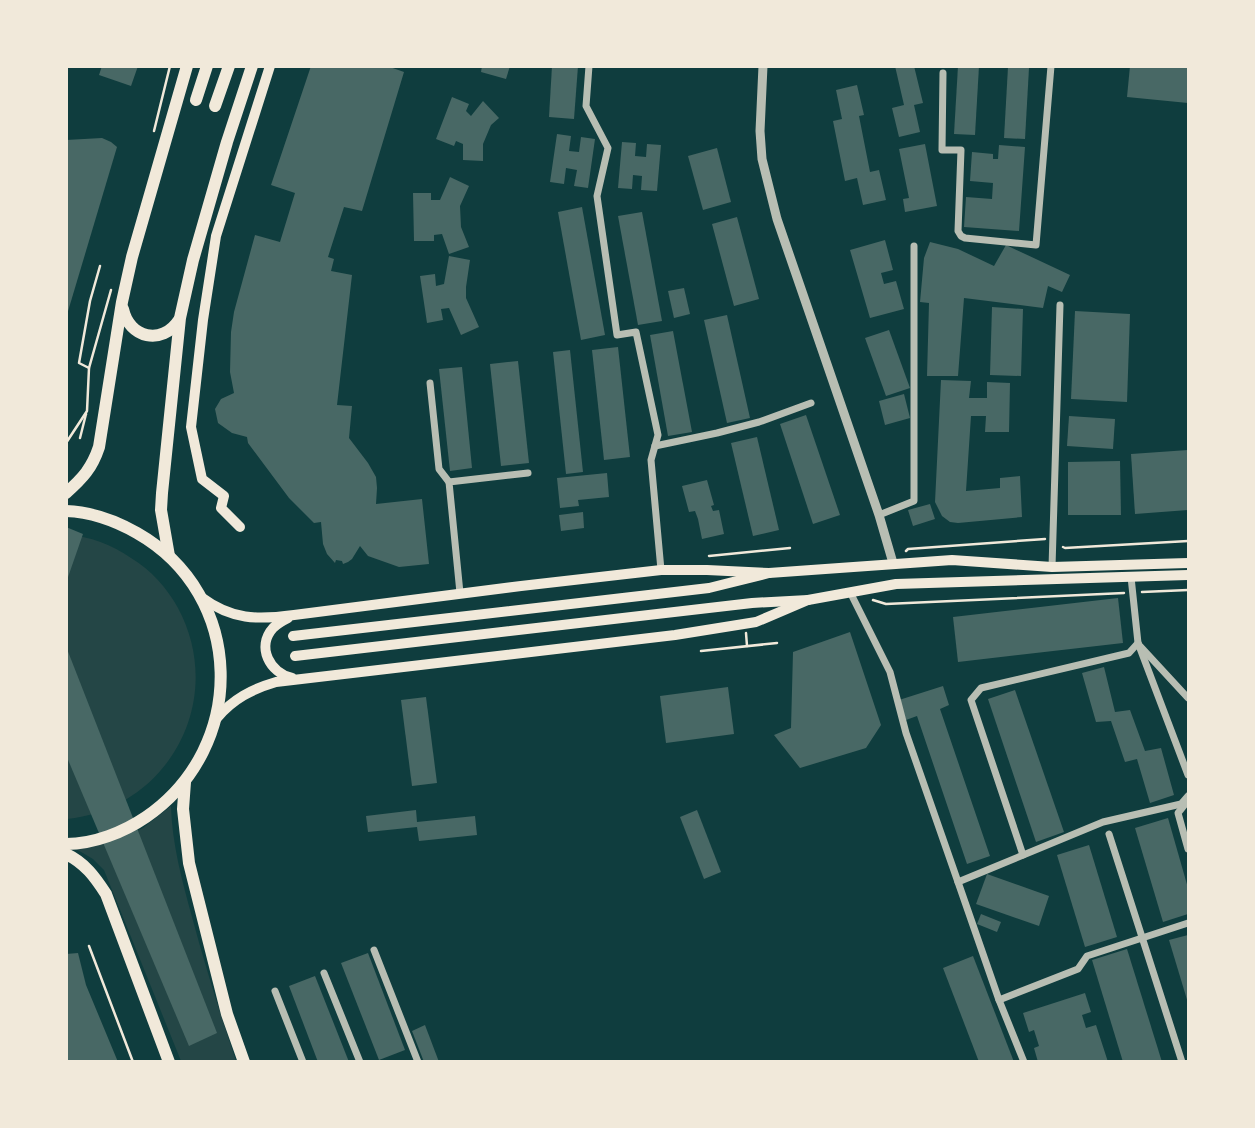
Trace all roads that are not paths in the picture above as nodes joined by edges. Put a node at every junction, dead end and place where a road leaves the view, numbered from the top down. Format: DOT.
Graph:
graph roads {
  1 [pos="187,66"];
  2 [pos="207,66"];
  3 [pos="229,66"];
  4 [pos="253,66"];
  5 [pos="270,66"];
  6 [pos="589,66"];
  7 [pos="763,66"];
  8 [pos="1051,66"];
  9 [pos="943,74"];
  10 [pos="196,100"];
  11 [pos="215,107"];
  12 [pos="914,246"];
  13 [pos="122,302"];
  14 [pos="1060,305"];
  15 [pos="180,318"];
  16 [pos="430,383"];
  17 [pos="811,403"];
  18 [pos="655,446"];
  19 [pos="528,474"];
  20 [pos="449,482"];
  21 [pos="66,493"];
  22 [pos="66,511"];
  23 [pos="879,514"];
  24 [pos="240,527"];
  25 [pos="169,556"];
  26 [pos="893,563"];
  27 [pos="1188,563"];
  28 [pos="1052,567"];
  29 [pos="661,570"];
  30 [pos="769,573"];
  31 [pos="1188,575"];
  32 [pos="1131,577"];
  33 [pos="850,592"];
  34 [pos="460,593"];
  35 [pos="200,596"];
  36 [pos="808,600"];
  37 [pos="294,615"];
  38 [pos="293,636"];
  39 [pos="1138,643"];
  40 [pos="295,656"];
  41 [pos="296,679"];
  42 [pos="1188,698"];
  43 [pos="216,720"];
  44 [pos="1188,775"];
  45 [pos="185,782"];
  46 [pos="1188,798"];
  47 [pos="1109,834"];
  48 [pos="66,844"];
  49 [pos="1188,849"];
  50 [pos="66,854"];
  51 [pos="1023,855"];
  52 [pos="957,882"];
  53 [pos="1188,923"];
  54 [pos="1142,937"];
  55 [pos="374,950"];
  56 [pos="324,972"];
  57 [pos="275,991"];
  58 [pos="999,1000"];
  59 [pos="169,1062"];
  60 [pos="244,1062"];
  61 [pos="303,1062"];
  62 [pos="360,1062"];
  63 [pos="418,1062"];
  64 [pos="1024,1062"];
  65 [pos="1182,1062"];
  1 -- 13 [label="highway"];
  2 -- 10 [label="highway"];
  3 -- 11 [label="highway"];
  4 -- 15 [label="highway"];
  5 -- 24 [label="main road"];
  6 -- 18 [label="street"];
  7 -- 23 [label="street"];
  8 -- 9 [label="street"];
  12 -- 23 [label="street"];
  13 -- 15 [label="highway"];
  13 -- 21 [label="highway"];
  14 -- 28 [label="street"];
  15 -- 25 [label="highway"];
  16 -- 20 [label="street"];
  17 -- 18 [label="street"];
  18 -- 29 [label="street"];
  19 -- 20 [label="street"];
  20 -- 34 [label="street"];
  22 -- 25 [label="highway"];
  23 -- 26 [label="street"];
  25 -- 35 [label="highway"];
  26 -- 28 [label="main road"];
  26 -- 30 [label="main road"];
  27 -- 28 [label="main road"];
  29 -- 30 [label="main road"];
  29 -- 34 [label="main road"];
  30 -- 38 [label="main road"];
  31 -- 32 [label="main road"];
  32 -- 33 [label="main road"];
  32 -- 39 [label="street"];
  33 -- 36 [label="main road"];
  33 -- 52 [label="street"];
  34 -- 37 [label="main road"];
  35 -- 37 [label="main road"];
  35 -- 43 [label="highway"];
  36 -- 40 [label="main road"];
  36 -- 41 [label="main road"];
  37 -- 41 [label="main road"];
  39 -- 42 [label="street"];
  39 -- 44 [label="street"];
  39 -- 51 [label="street"];
  41 -- 43 [label="main road"];
  43 -- 45 [label="highway"];
  45 -- 48 [label="highway"];
  45 -- 60 [label="highway"];
  46 -- 49 [label="street"];
  46 -- 51 [label="street"];
  47 -- 54 [label="street"];
  50 -- 59 [label="highway"];
  51 -- 52 [label="street"];
  52 -- 58 [label="street"];
  53 -- 54 [label="street"];
  54 -- 58 [label="street"];
  54 -- 65 [label="street"];
  55 -- 63 [label="street"];
  56 -- 62 [label="street"];
  57 -- 61 [label="street"];
  58 -- 64 [label="street"];
}
